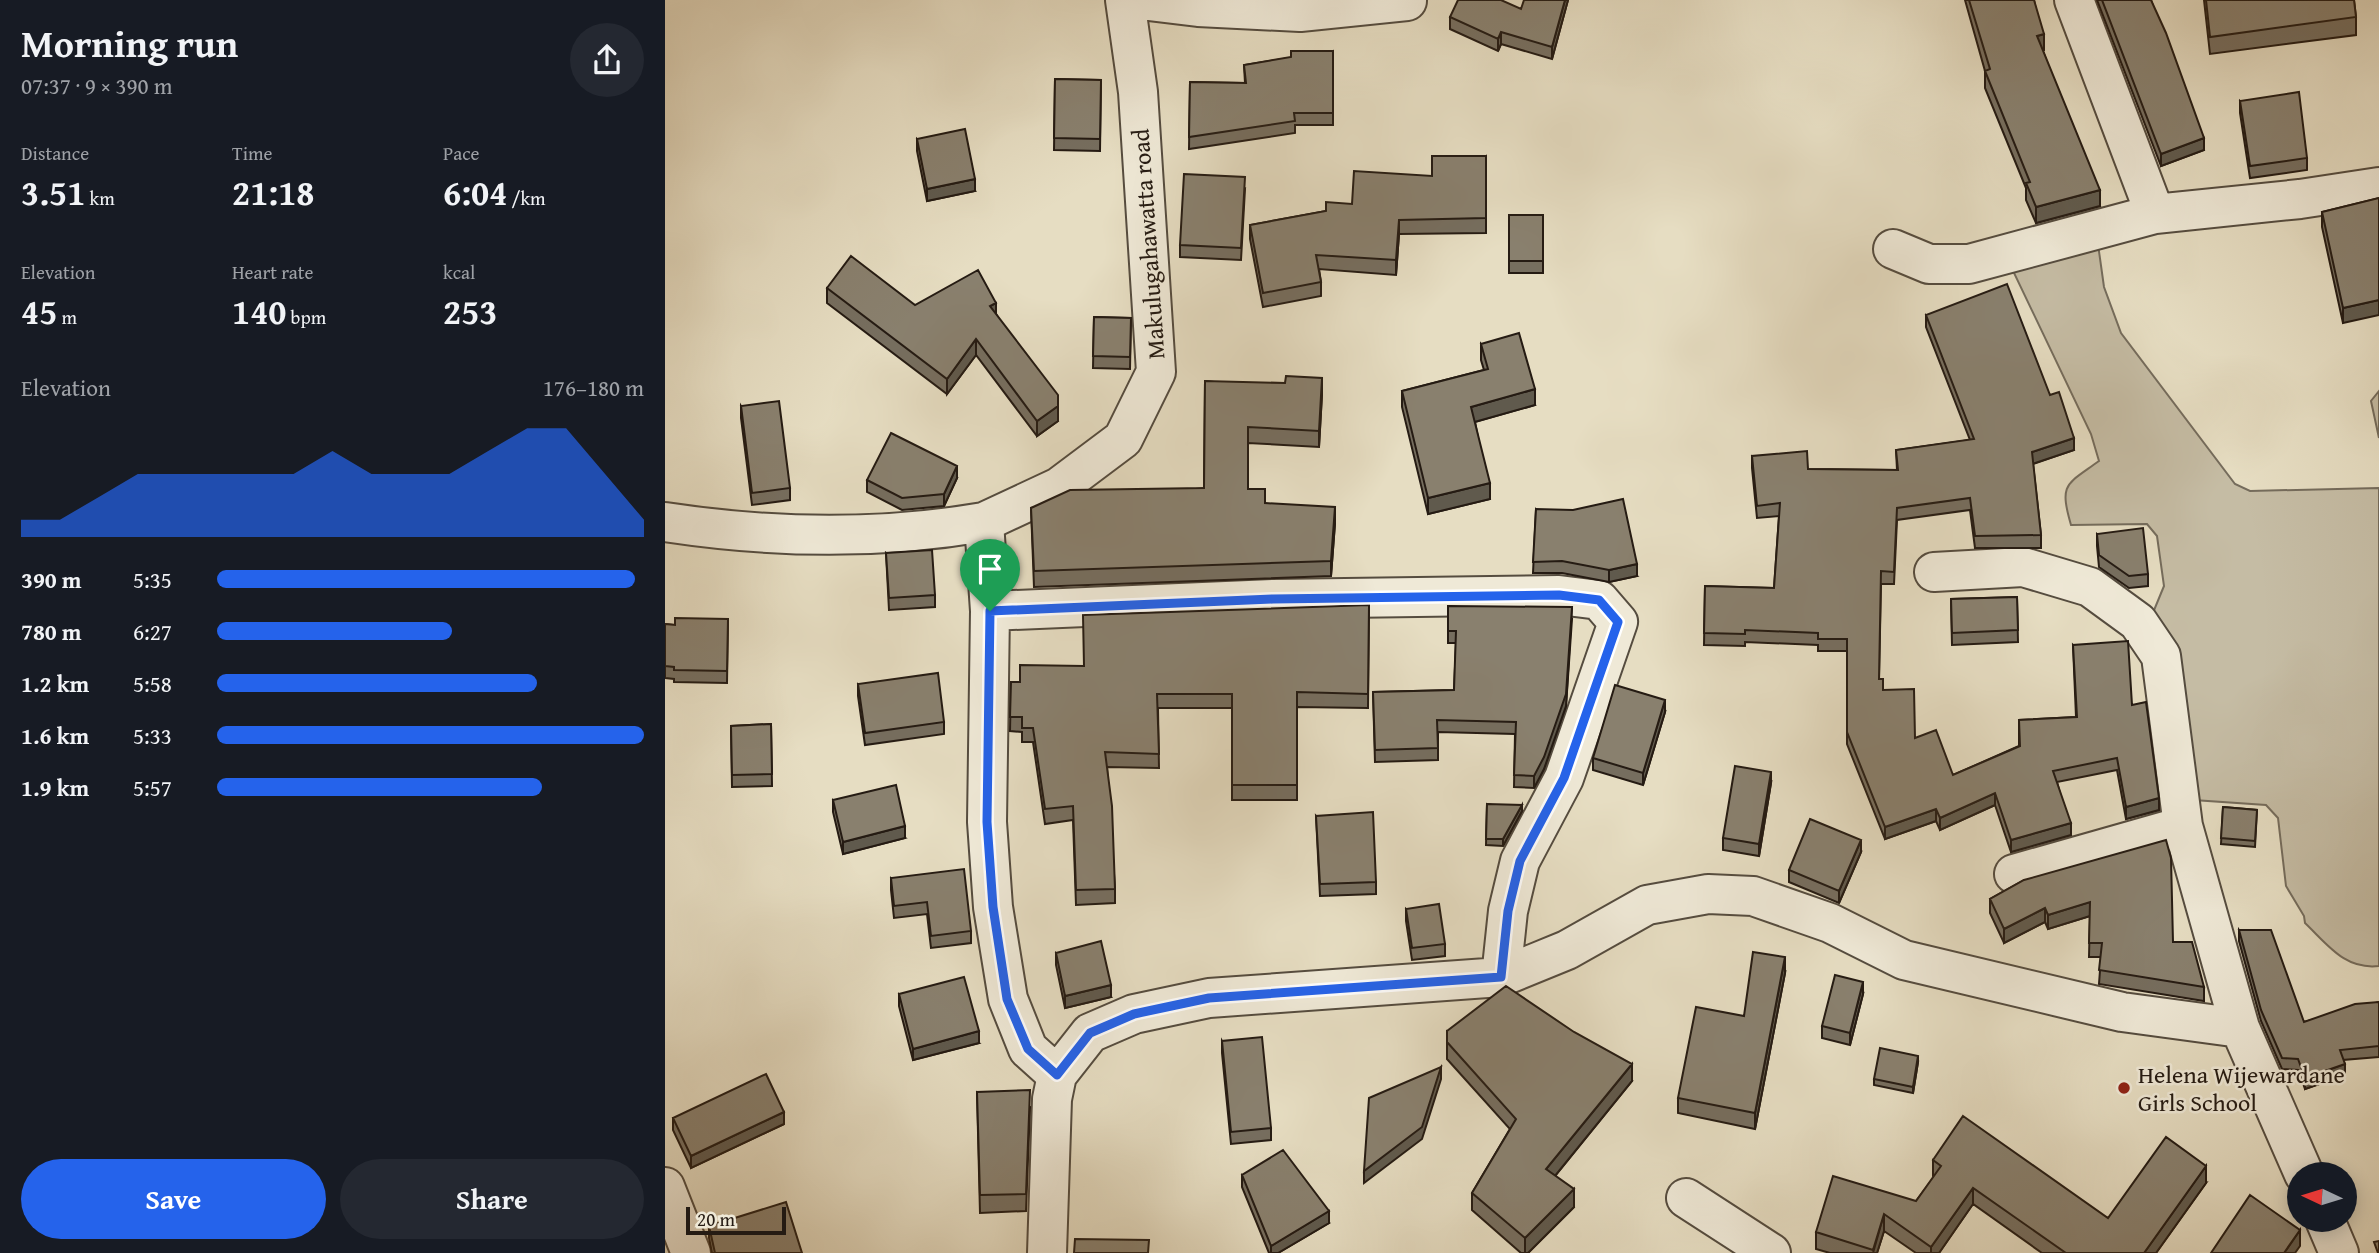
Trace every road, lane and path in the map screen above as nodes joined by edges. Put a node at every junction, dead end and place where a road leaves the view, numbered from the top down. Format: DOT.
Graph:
graph roads {
  1 [pos="1125,0"];
  2 [pos="1140,0"];
  3 [pos="2074,0"];
  4 [pos="1407,1"];
  5 [pos="2379,187"];
  6 [pos="2155,214"];
  7 [pos="1893,249"];
  8 [pos="665,522"];
  9 [pos="984,522"];
  10 [pos="1934,572"];
  11 [pos="990,611"];
  12 [pos="2183,826"];
  13 [pos="2014,874"];
  14 [pos="1501,977"];
  15 [pos="2240,1028"];
  16 [pos="1057,1075"];
  17 [pos="2299,1162"];
  18 [pos="665,1187"];
  19 [pos="1686,1198"];
  20 [pos="2330,1232"];
  21 [pos="691,1253"];
  22 [pos="1047,1253"];
  23 [pos="1771,1253"];
  24 [pos="2339,1253"];
  1 -- 9 [label="street, Makulugahawatta road"];
  2 -- 4 [label="street"];
  3 -- 6 [label="street"];
  5 -- 6 [label="street"];
  6 -- 7 [label="street"];
  8 -- 9 [label="street, Makulugahawatta road"];
  9 -- 11 [label="street"];
  10 -- 12 [label="street"];
  11 -- 14 [label="street"];
  11 -- 16 [label="street"];
  12 -- 13 [label="street"];
  12 -- 15 [label="street"];
  14 -- 15 [label="street"];
  14 -- 16 [label="street"];
  15 -- 17 [label="street"];
  16 -- 22 [label="street"];
  18 -- 21 [label="street"];
  19 -- 23 [label="street"];
  20 -- 24 [label="street"];
}
